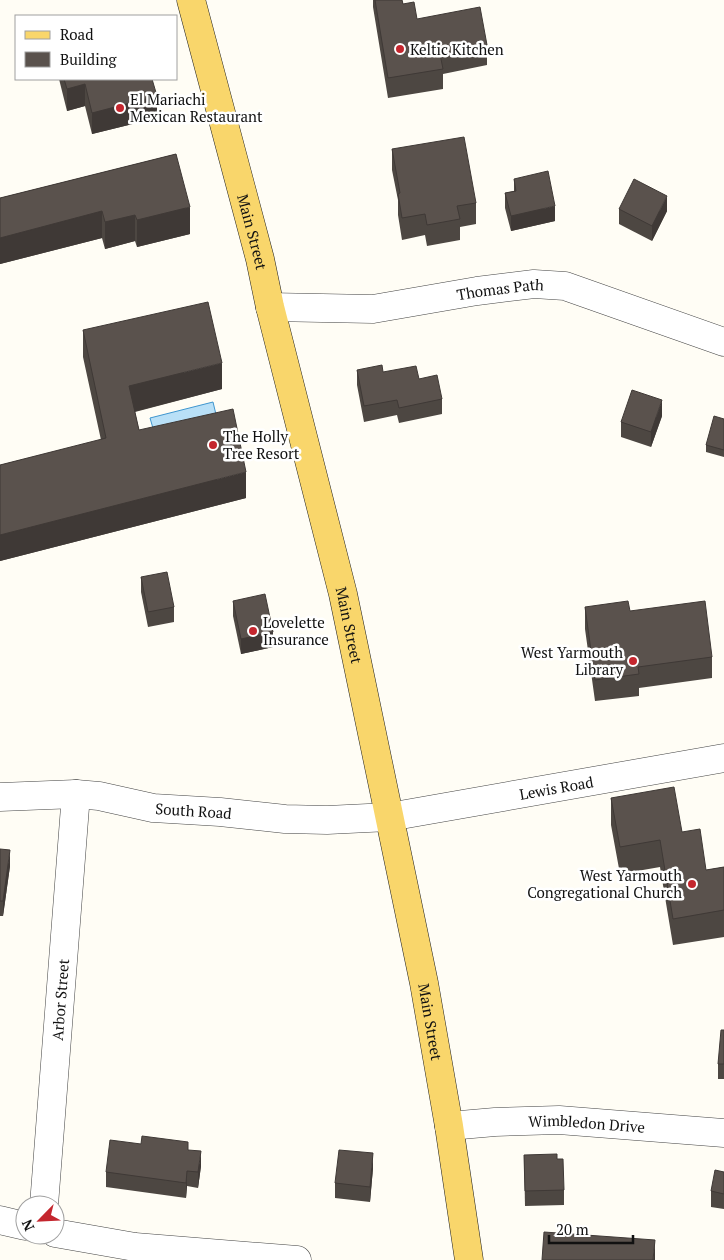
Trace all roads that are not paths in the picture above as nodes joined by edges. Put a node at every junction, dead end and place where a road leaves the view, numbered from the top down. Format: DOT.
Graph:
graph roads {
  1 [pos="191,0"];
  2 [pos="270,307"];
  3 [pos="724,342"];
  4 [pos="724,758"];
  5 [pos="76,794"];
  6 [pos="0,797"];
  7 [pos="389,817"];
  8 [pos="449,1126"];
  9 [pos="724,1133"];
  10 [pos="45,1195"];
  11 [pos="0,1220"];
  12 [pos="15,1224"];
  13 [pos="65,1235"];
  14 [pos="297,1260"];
  15 [pos="469,1260"];
  1 -- 2 [label="main road, Main Street"];
  2 -- 3 [label="street, Thomas Path"];
  2 -- 7 [label="main road, Main Street"];
  4 -- 7 [label="street, Lewis Road"];
  5 -- 6 [label="street, South Road"];
  5 -- 7 [label="street, South Road"];
  5 -- 10 [label="street, Arbor Street"];
  7 -- 8 [label="main road, Main Street"];
  8 -- 9 [label="street, Wimbledon Drive"];
  8 -- 15 [label="main road, Main Street"];
  11 -- 12 [label="street"];
  13 -- 14 [label="street"];
}
